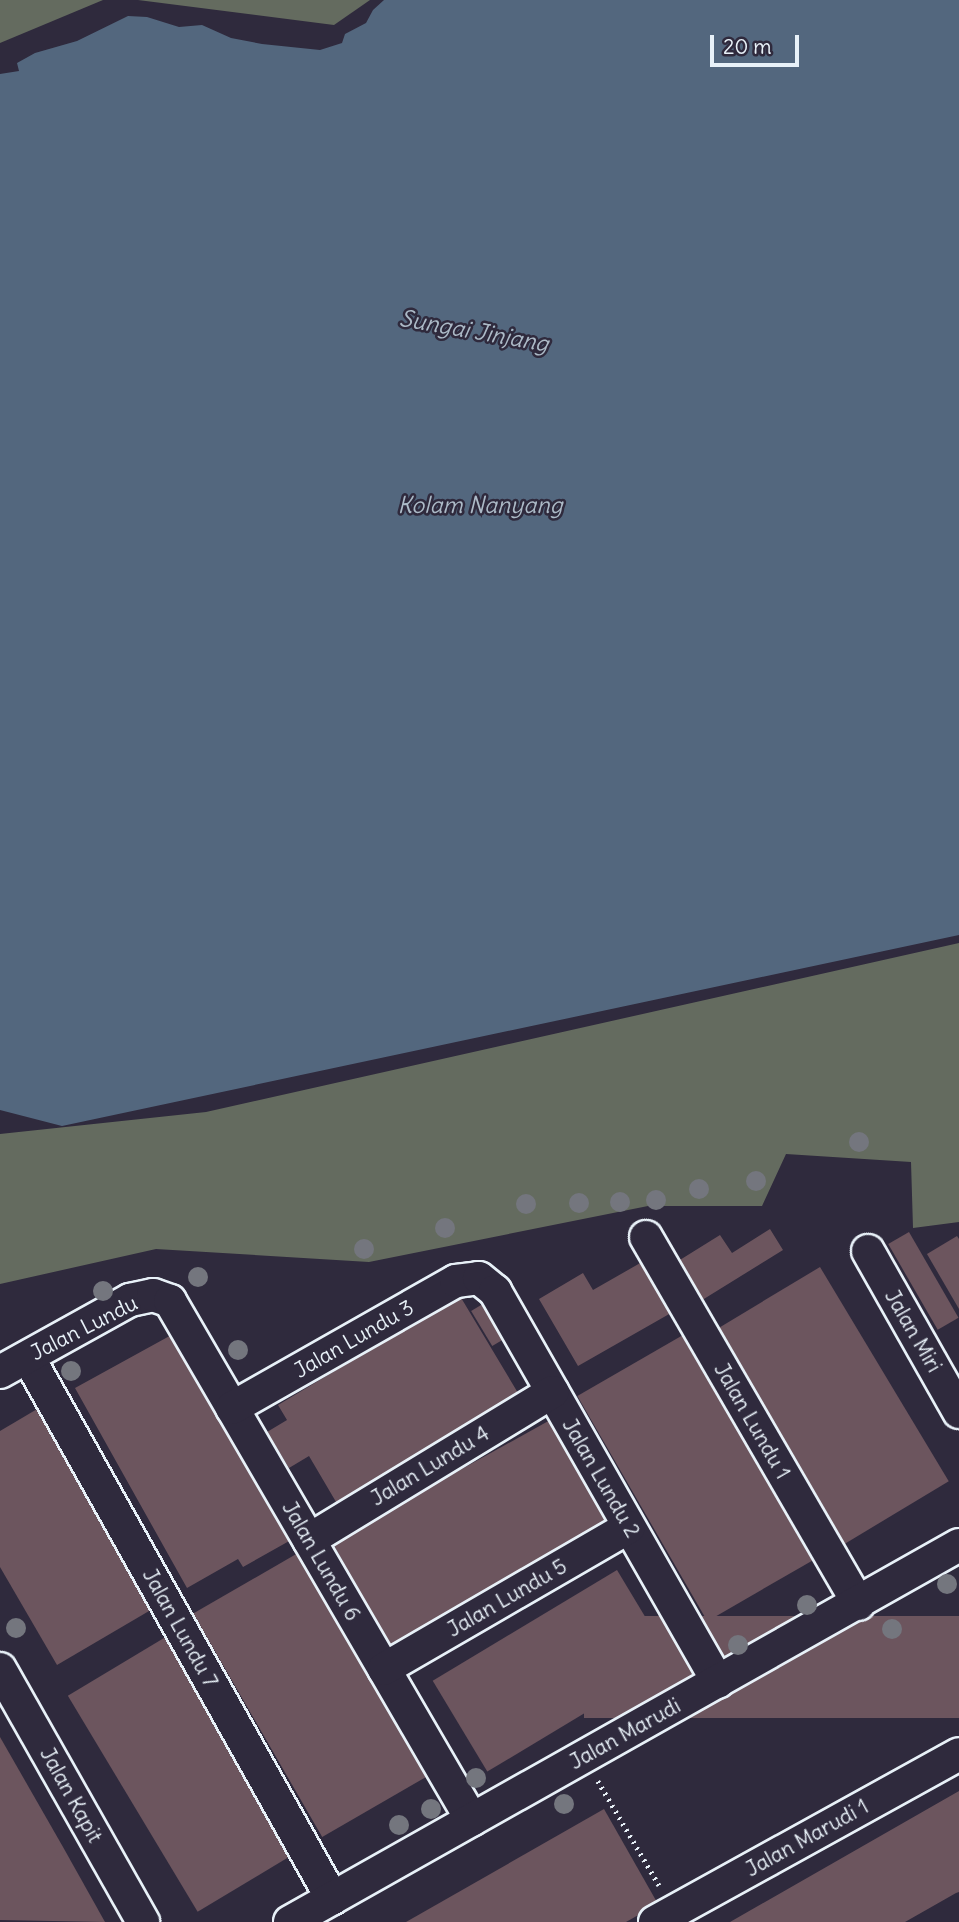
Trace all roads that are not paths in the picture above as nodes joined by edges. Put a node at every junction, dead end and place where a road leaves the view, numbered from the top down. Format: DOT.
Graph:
graph roads {
  1 [pos="646,1237"];
  2 [pos="868,1251"];
  3 [pos="478,1278"];
  4 [pos="170,1301"];
  5 [pos="28,1357"];
  6 [pos="0,1372"];
  7 [pos="552,1392"];
  8 [pos="232,1408"];
  9 [pos="959,1412"];
  10 [pos="629,1527"];
  11 [pos="309,1540"];
  12 [pos="959,1545"];
  13 [pos="859,1604"];
  14 [pos="0,1669"];
  15 [pos="384,1669"];
  16 [pos="718,1682"];
  17 [pos="959,1754"];
  18 [pos="472,1820"];
  19 [pos="332,1898"];
  20 [pos="665,1917"];
  21 [pos="143,1922"];
  22 [pos="290,1922"];
  1 -- 13 [label="street, Jalan Lundu 1"];
  2 -- 9 [label="street, Jalan Miri"];
  3 -- 7 [label="street, Jalan Lundu 2"];
  3 -- 8 [label="street, Jalan Lundu 3"];
  4 -- 5 [label="street, Jalan Lundu"];
  4 -- 8 [label="street, Jalan Lundu 6"];
  5 -- 6 [label="street, Jalan Lundu"];
  5 -- 19 [label="street, Jalan Lundu 7"];
  7 -- 10 [label="street, Jalan Lundu 2"];
  7 -- 11 [label="street, Jalan Lundu 4"];
  8 -- 11 [label="street, Jalan Lundu 6"];
  10 -- 15 [label="street, Jalan Lundu 5"];
  10 -- 16 [label="street, Jalan Lundu 2"];
  11 -- 15 [label="street, Jalan Lundu 6"];
  12 -- 13 [label="street, Jalan Marudi"];
  13 -- 16 [label="street, Jalan Marudi"];
  14 -- 21 [label="street, Jalan Kapit"];
  15 -- 18 [label="street, Jalan Lundu 6"];
  16 -- 18 [label="street, Jalan Marudi"];
  17 -- 20 [label="street, Jalan Marudi 1"];
  18 -- 19 [label="street, Jalan Marudi"];
  19 -- 22 [label="street, Jalan Marudi"];
}
